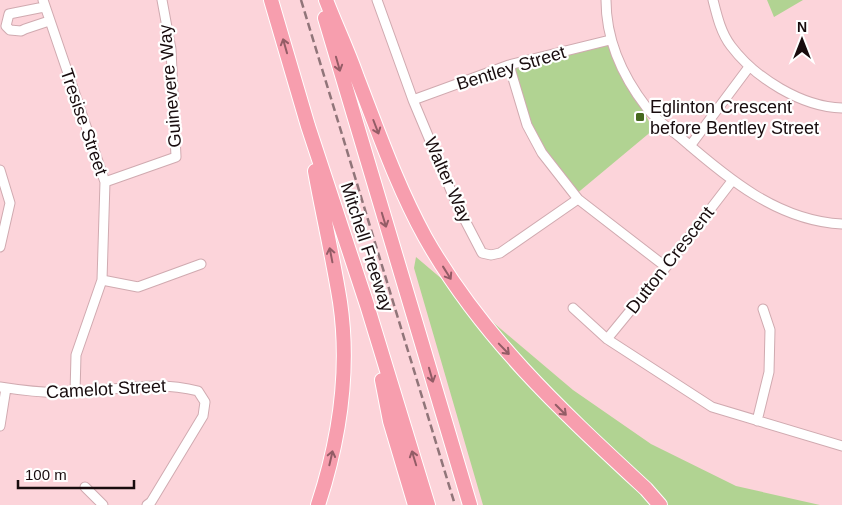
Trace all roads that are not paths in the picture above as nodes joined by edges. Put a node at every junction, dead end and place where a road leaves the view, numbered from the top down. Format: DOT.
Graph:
graph roads {
  1 [pos="162,0"];
  2 [pos="271,0"];
  3 [pos="320,0"];
  4 [pos="326,0"];
  5 [pos="377,0"];
  6 [pos="606,0"];
  7 [pos="713,0"];
  8 [pos="43,3"];
  9 [pos="49,21"];
  10 [pos="610,40"];
  11 [pos="509,65"];
  12 [pos="749,67"];
  13 [pos="413,100"];
  14 [pos="842,108"];
  15 [pos="308,126"];
  16 [pos="690,146"];
  17 [pos="0,170"];
  18 [pos="732,181"];
  19 [pos="105,182"];
  20 [pos="578,199"];
  21 [pos="842,224"];
  22 [pos="0,247"];
  23 [pos="201,264"];
  24 [pos="666,267"];
  25 [pos="102,280"];
  26 [pos="367,305"];
  27 [pos="573,308"];
  28 [pos="763,309"];
  29 [pos="607,339"];
  30 [pos="3,388"];
  31 [pos="75,393"];
  32 [pos="757,421"];
  33 [pos="0,426"];
  34 [pos="842,446"];
  35 [pos="85,487"];
  36 [pos="103,505"];
  37 [pos="147,505"];
  38 [pos="318,505"];
  39 [pos="415,505"];
  40 [pos="428,505"];
  41 [pos="470,505"];
  42 [pos="660,505"];
  1 -- 19 [label="street, Guinevere Way"];
  15 -- 2 [label="highway, Mitchell Freeway, one-way"];
  3 -- 41 [label="highway, Mitchell Freeway, one-way"];
  4 -- 42 [label="highway, one-way"];
  5 -- 13 [label="street, Walter Way"];
  6 -- 10 [label="street"];
  7 -- 12 [label="street"];
  8 -- 9 [label="street, Tresise Street"];
  8 -- 9 [label="street"];
  9 -- 19 [label="street, Tresise Street"];
  10 -- 11 [label="street, Bentley Street"];
  10 -- 16 [label="street"];
  11 -- 13 [label="street, Bentley Street"];
  11 -- 20 [label="street"];
  12 -- 14 [label="street"];
  12 -- 16 [label="street"];
  13 -- 20 [label="street, Walter Way"];
  15 -- 26 [label="highway, Mitchell Freeway"];
  38 -- 15 [label="highway, one-way"];
  16 -- 18 [label="street"];
  17 -- 22 [label="street"];
  18 -- 21 [label="street"];
  18 -- 24 [label="street, Dutton Crescent"];
  19 -- 25 [label="street, Tresise Street"];
  20 -- 24 [label="street"];
  23 -- 25 [label="street"];
  24 -- 29 [label="street, Dutton Crescent"];
  25 -- 31 [label="street, Tresise Street"];
  26 -- 39 [label="highway"];
  40 -- 26 [label="highway, Mitchell Freeway, one-way"];
  27 -- 29 [label="street"];
  28 -- 32 [label="street"];
  29 -- 32 [label="street"];
  30 -- 31 [label="street, Camelot Street"];
  30 -- 33 [label="street"];
  31 -- 37 [label="street, Camelot Street"];
  32 -- 34 [label="street"];
  35 -- 36 [label="street"];
}
